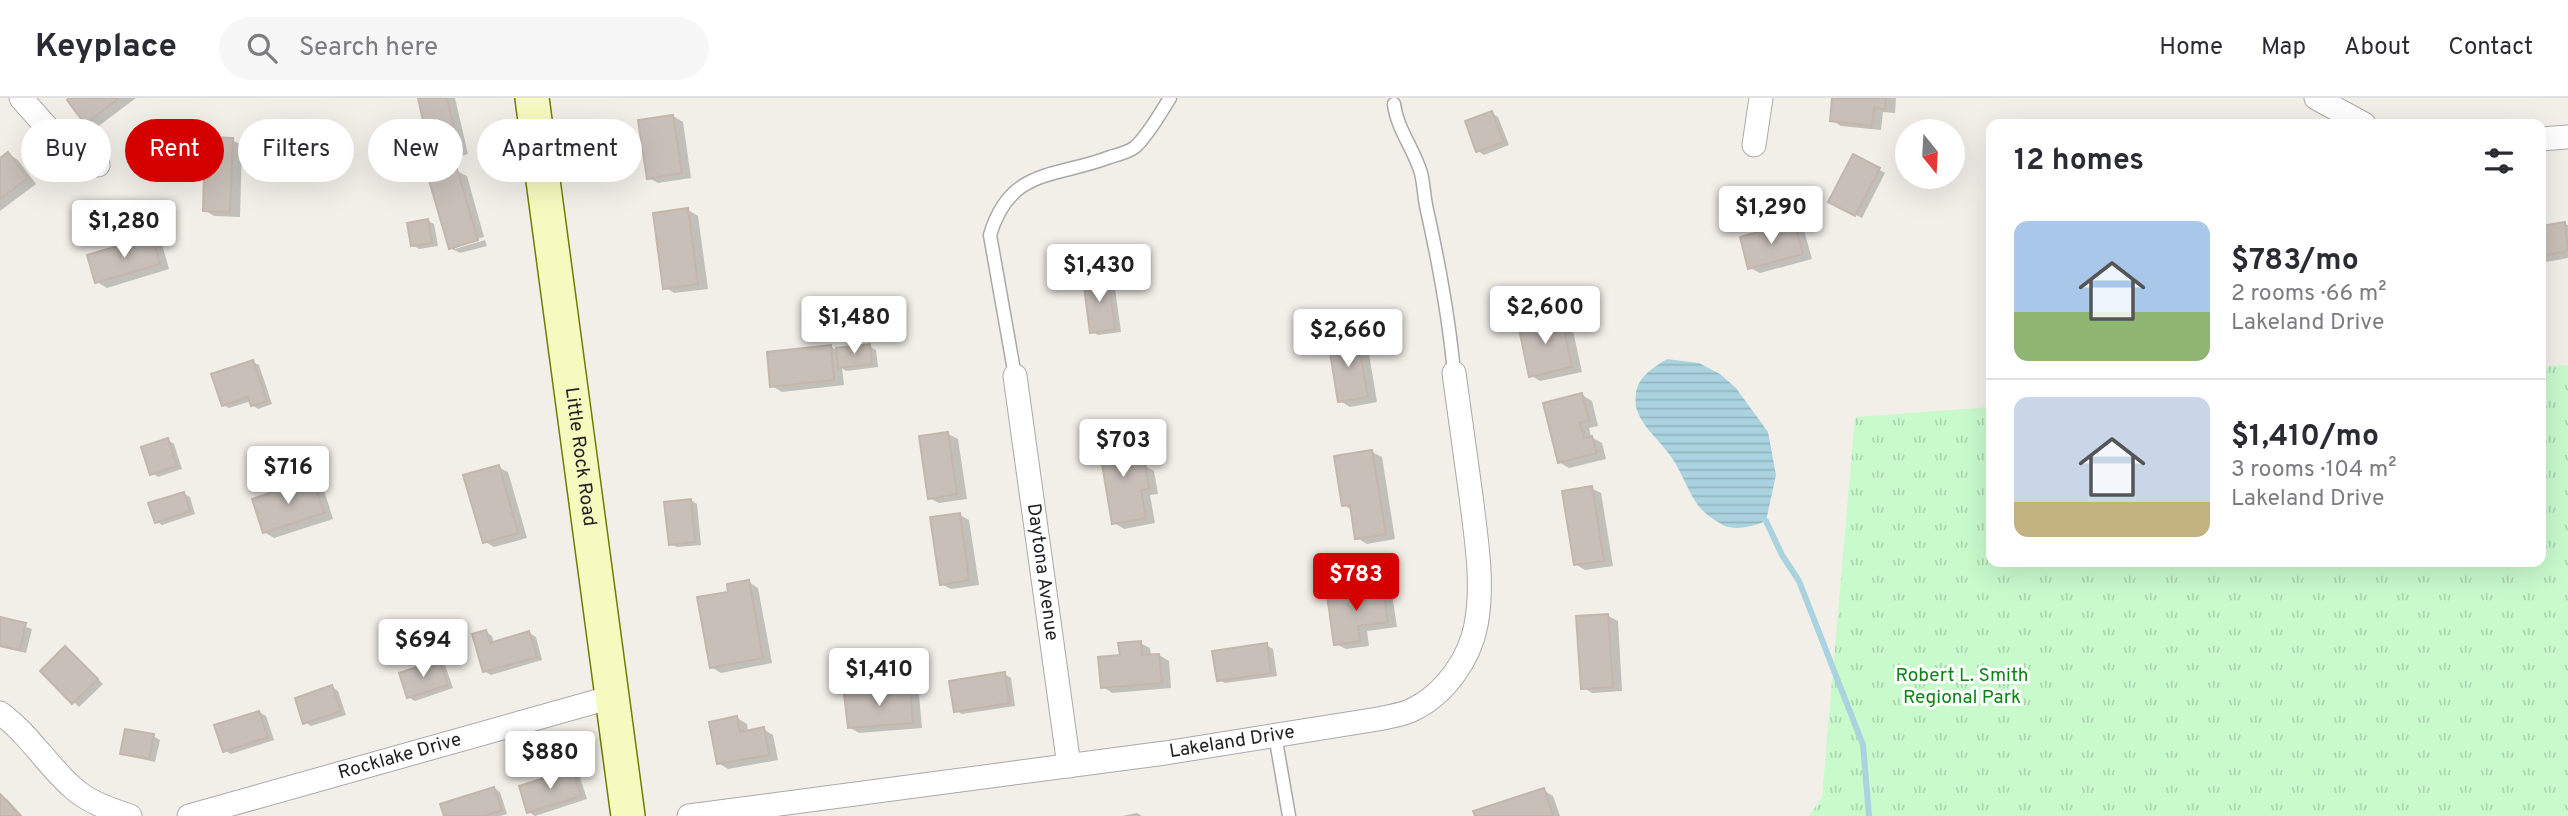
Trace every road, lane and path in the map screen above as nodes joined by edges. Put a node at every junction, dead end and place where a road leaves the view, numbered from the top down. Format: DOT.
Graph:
graph roads {
  1 [pos="21,98"];
  2 [pos="532,98"];
  3 [pos="1170,98"];
  4 [pos="1761,98"];
  5 [pos="2316,98"];
  6 [pos="1394,104"];
  7 [pos="40,119"];
  8 [pos="2355,119"];
  9 [pos="2568,137"];
  10 [pos="2546,139"];
  11 [pos="1754,145"];
  12 [pos="1454,373"];
  13 [pos="1016,376"];
  14 [pos="611,697"];
  15 [pos="0,713"];
  16 [pos="1275,735"];
  17 [pos="1069,766"];
  18 [pos="130,816"];
  19 [pos="189,816"];
  20 [pos="628,816"];
  21 [pos="689,816"];
  22 [pos="1289,816"];
  1 -- 7 [label="street"];
  2 -- 14 [label="main road, Little Rock Road"];
  3 -- 13 [label="lane"];
  4 -- 11 [label="street"];
  5 -- 8 [label="street"];
  6 -- 12 [label="lane"];
  9 -- 10 [label="street"];
  12 -- 16 [label="street, Lakeland Drive"];
  13 -- 17 [label="street, Daytona Avenue"];
  14 -- 19 [label="street, Rocklake Drive"];
  14 -- 20 [label="main road, Little Rock Road"];
  15 -- 18 [label="street"];
  16 -- 17 [label="street, Lakeland Drive"];
  16 -- 22 [label="lane"];
  17 -- 21 [label="street, Lakeland Drive"];
}
